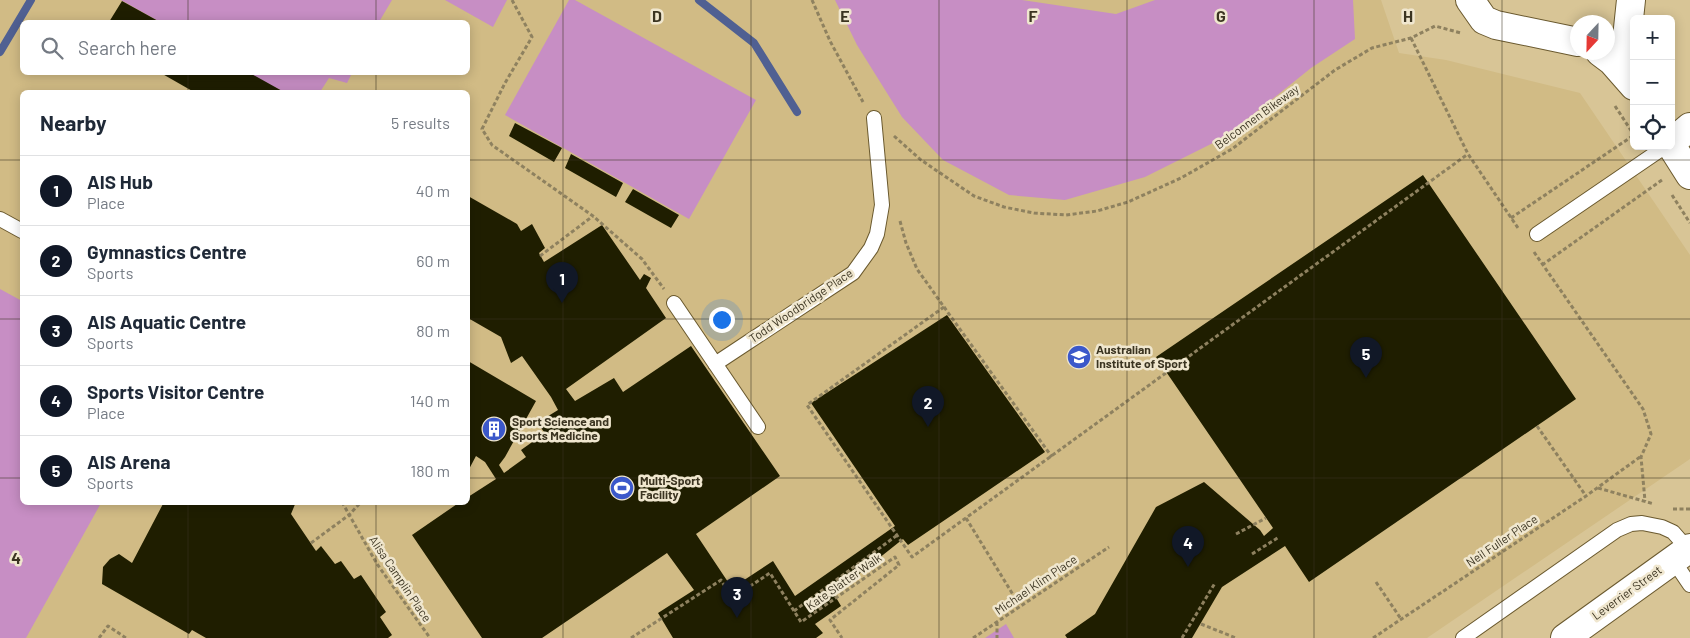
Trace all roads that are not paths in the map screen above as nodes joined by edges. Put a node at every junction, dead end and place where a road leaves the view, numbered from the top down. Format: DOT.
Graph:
graph roads {
  1 [pos="1470,0"];
  2 [pos="1630,3"];
  3 [pos="1615,25"];
  4 [pos="1570,40"];
  5 [pos="1612,60"];
  6 [pos="1630,66"];
  7 [pos="1630,81"];
  8 [pos="874,118"];
  9 [pos="1690,127"];
  10 [pos="1675,140"];
  11 [pos="1660,150"];
  12 [pos="1675,150"];
  13 [pos="1690,175"];
  14 [pos="0,218"];
  15 [pos="20,230"];
  16 [pos="1537,234"];
  17 [pos="674,303"];
  18 [pos="715,364"];
  19 [pos="758,427"];
  20 [pos="1684,552"];
  21 [pos="1690,585"];
  22 [pos="1463,638"];
  23 [pos="1565,638"];
  1 -- 4 [label="street"];
  2 -- 3 [label="street"];
  2 -- 6 [label="street"];
  5 -- 7 [label="street"];
  8 -- 18 [label="lane, Todd Woodbridge Place"];
  9 -- 10 [label="street"];
  11 -- 16 [label="lane"];
  12 -- 13 [label="street"];
  14 -- 15 [label="lane"];
  17 -- 18 [label="lane"];
  18 -- 19 [label="lane"];
  20 -- 21 [label="lane"];
  20 -- 22 [label="lane"];
  20 -- 23 [label="street, Leverrier Street"];
}
